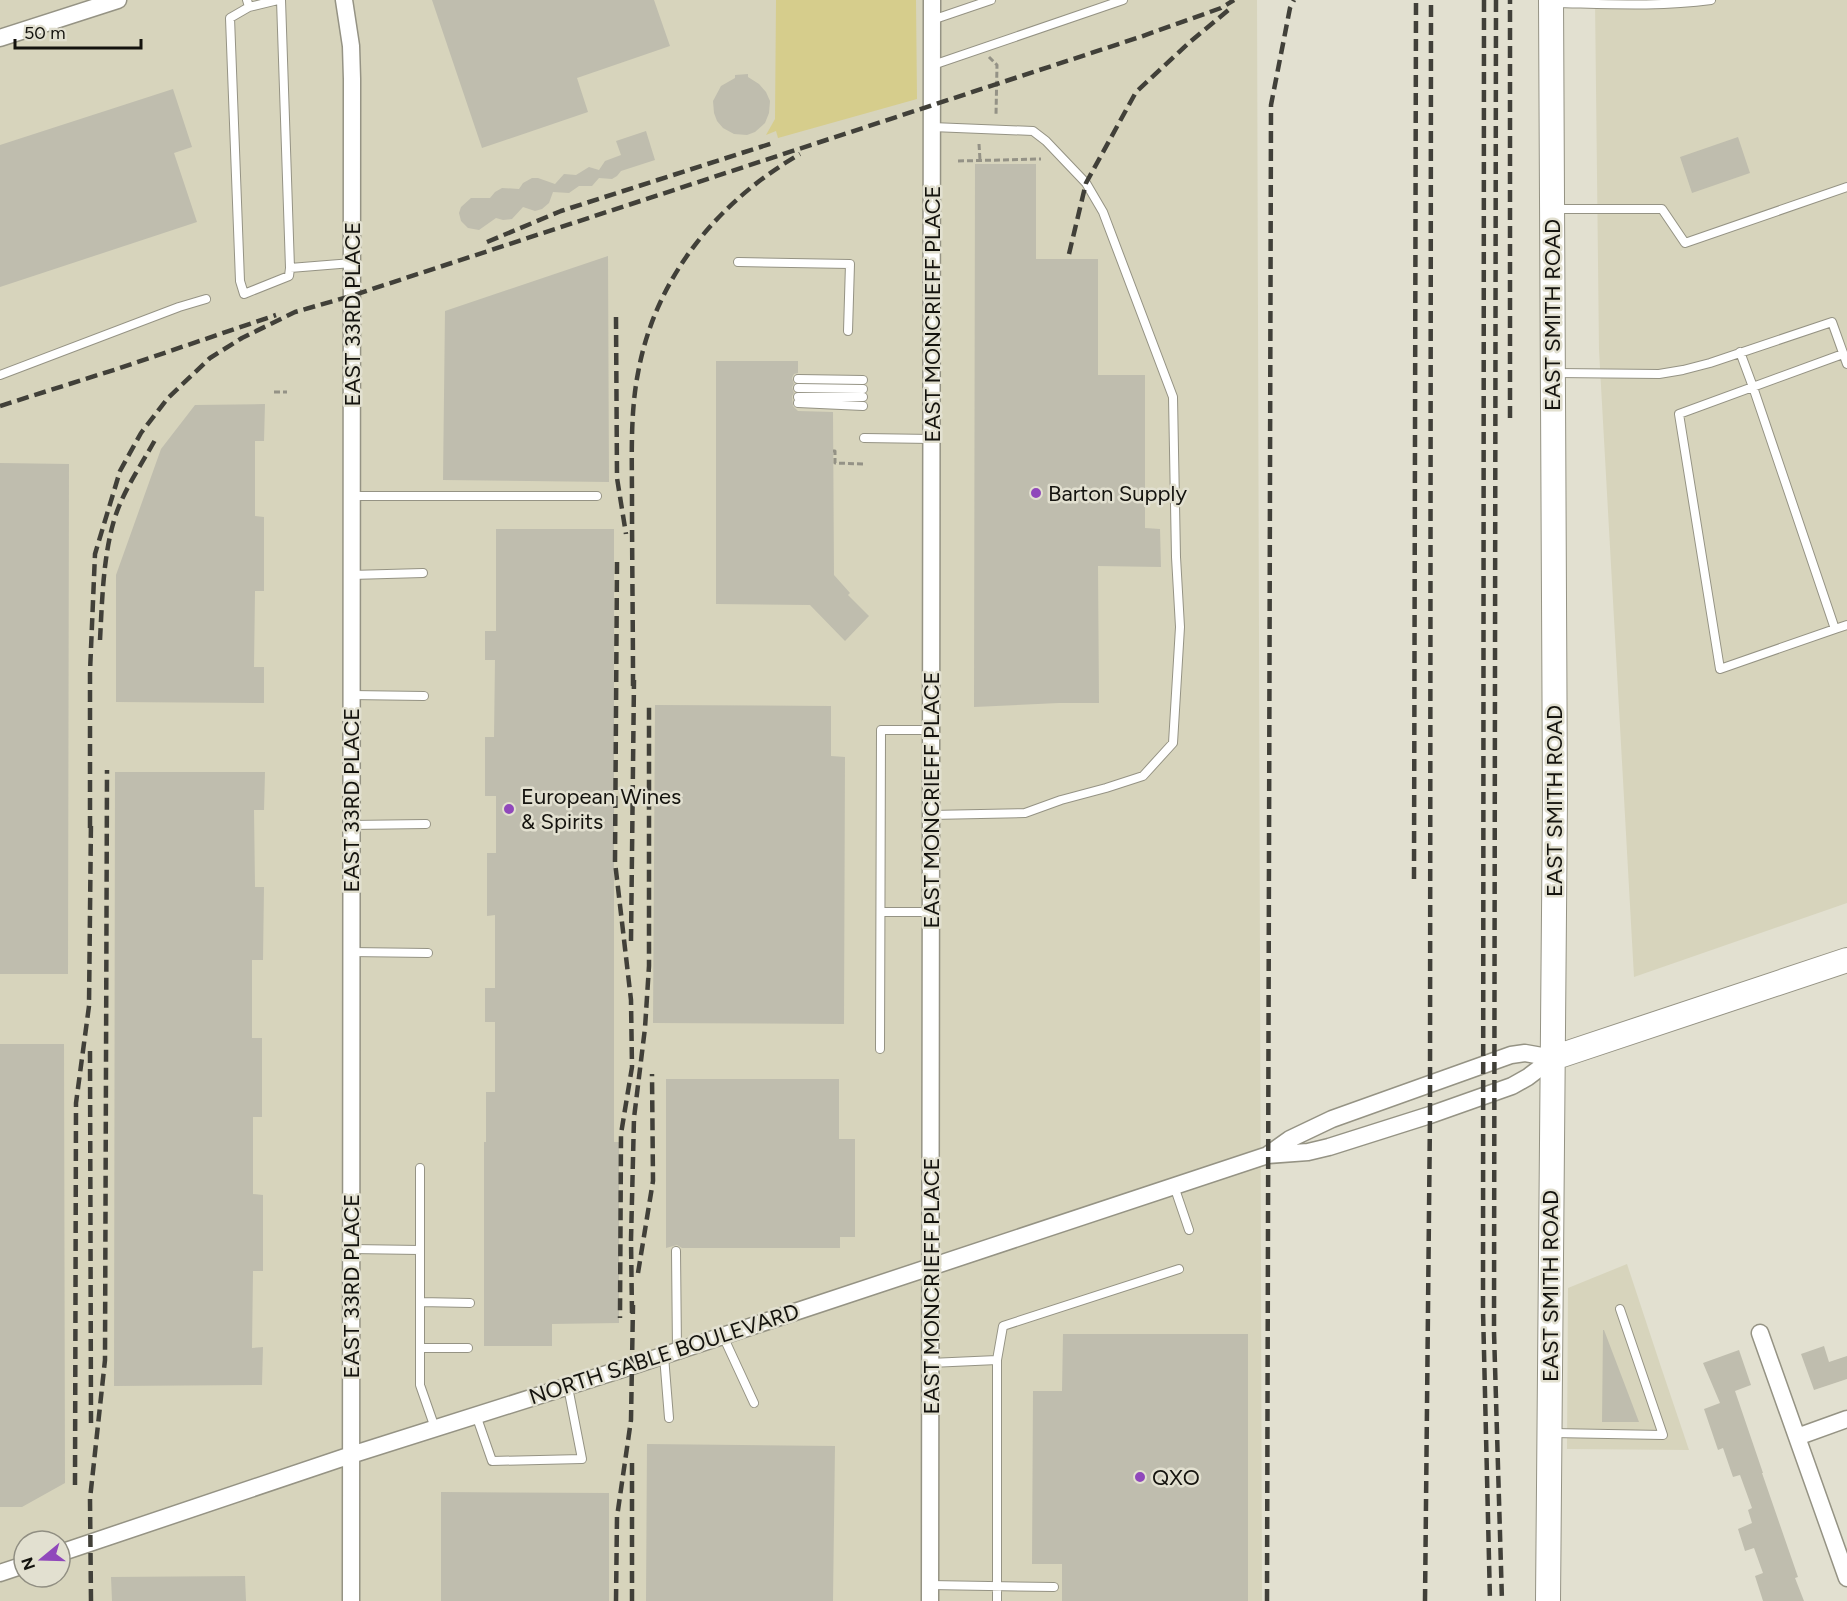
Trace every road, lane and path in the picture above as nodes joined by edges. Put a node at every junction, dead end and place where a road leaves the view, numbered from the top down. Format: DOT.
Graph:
graph roads {
  1 [pos="118,0"];
  2 [pos="280,0"];
  3 [pos="344,0"];
  4 [pos="932,0"];
  5 [pos="991,0"];
  6 [pos="1123,0"];
  7 [pos="1711,0"];
  8 [pos="1551,2"];
  9 [pos="248,4"];
  10 [pos="932,20"];
  11 [pos="0,38"];
  12 [pos="986,55"];
  13 [pos="933,65"];
  14 [pos="996,115"];
  15 [pos="932,127"];
  16 [pos="979,144"];
  17 [pos="1041,159"];
  18 [pos="980,160"];
  19 [pos="958,161"];
  20 [pos="1847,187"];
  21 [pos="1552,209"];
  22 [pos="738,262"];
  23 [pos="352,263"];
  24 [pos="290,268"];
  25 [pos="206,299"];
  26 [pos="848,331"];
  27 [pos="1740,352"];
  28 [pos="1843,354"];
  29 [pos="1847,364"];
  30 [pos="1552,373"];
  31 [pos="0,375"];
  32 [pos="1753,387"];
  33 [pos="274,392"];
  34 [pos="287,392"];
  35 [pos="863,393"];
  36 [pos="864,438"];
  37 [pos="932,439"];
  38 [pos="833,451"];
  39 [pos="864,464"];
  40 [pos="351,496"];
  41 [pos="597,496"];
  42 [pos="423,573"];
  43 [pos="351,575"];
  44 [pos="1847,625"];
  45 [pos="1835,629"];
  46 [pos="351,696"];
  47 [pos="424,696"];
  48 [pos="932,730"];
  49 [pos="931,815"];
  50 [pos="426,824"];
  51 [pos="351,825"];
  52 [pos="881,912"];
  53 [pos="931,912"];
  54 [pos="351,952"];
  55 [pos="428,953"];
  56 [pos="1847,960"];
  57 [pos="880,1049"];
  58 [pos="1553,1058"];
  59 [pos="1268,1155"];
  60 [pos="420,1168"];
  61 [pos="1174,1186"];
  62 [pos="1189,1230"];
  63 [pos="351,1249"];
  64 [pos="420,1250"];
  65 [pos="676,1251"];
  66 [pos="931,1267"];
  67 [pos="1179,1269"];
  68 [pos="420,1302"];
  69 [pos="470,1303"];
  70 [pos="1620,1309"];
  71 [pos="1760,1334"];
  72 [pos="723,1336"];
  73 [pos="420,1348"];
  74 [pos="468,1348"];
  75 [pos="670,1353"];
  76 [pos="997,1360"];
  77 [pos="930,1363"];
  78 [pos="568,1387"];
  79 [pos="754,1403"];
  80 [pos="476,1415"];
  81 [pos="669,1418"];
  82 [pos="1847,1419"];
  83 [pos="435,1428"];
  84 [pos="1549,1433"];
  85 [pos="1797,1437"];
  86 [pos="351,1455"];
  87 [pos="72,1549"];
  88 [pos="1847,1578"];
  89 [pos="997,1586"];
  90 [pos="1054,1587"];
  91 [pos="930,1593"];
  92 [pos="351,1601"];
  93 [pos="997,1601"];
  94 [pos="1548,1601"];
  1 -- 11 [label="street"];
  2 -- 9 [label="lane"];
  2 -- 24 [label="lane"];
  3 -- 23 [label="street, EAST 33RD PLACE"];
  4 -- 10 [label="street, EAST MONCRIEFF PLACE"];
  5 -- 10 [label="lane"];
  6 -- 13 [label="lane"];
  7 -- 8 [label="lane"];
  8 -- 21 [label="street, EAST SMITH ROAD"];
  9 -- 24 [label="lane"];
  10 -- 13 [label="street, EAST MONCRIEFF PLACE"];
  12 -- 14 [label="path"];
  13 -- 15 [label="street, EAST MONCRIEFF PLACE"];
  15 -- 37 [label="street, EAST MONCRIEFF PLACE"];
  15 -- 49 [label="lane"];
  16 -- 18 [label="path"];
  17 -- 18 [label="path"];
  18 -- 19 [label="path"];
  20 -- 21 [label="lane"];
  21 -- 30 [label="street, EAST SMITH ROAD"];
  22 -- 26 [label="lane"];
  23 -- 24 [label="lane"];
  23 -- 40 [label="street, EAST 33RD PLACE"];
  25 -- 31 [label="lane"];
  27 -- 28 [label="lane"];
  27 -- 30 [label="lane"];
  27 -- 32 [label="lane"];
  28 -- 29 [label="lane"];
  28 -- 32 [label="lane"];
  30 -- 58 [label="street, EAST SMITH ROAD"];
  32 -- 45 [label="lane"];
  32 -- 45 [label="lane"];
  33 -- 34 [label="path"];
  35 -- 35 [label="lane"];
  36 -- 37 [label="lane"];
  37 -- 48 [label="street, EAST MONCRIEFF PLACE"];
  38 -- 39 [label="path"];
  40 -- 41 [label="lane"];
  40 -- 43 [label="street, EAST 33RD PLACE"];
  42 -- 43 [label="lane"];
  43 -- 46 [label="street, EAST 33RD PLACE"];
  44 -- 45 [label="lane"];
  46 -- 47 [label="lane"];
  46 -- 51 [label="street, EAST 33RD PLACE"];
  48 -- 49 [label="street, EAST MONCRIEFF PLACE"];
  48 -- 52 [label="lane"];
  49 -- 53 [label="street, EAST MONCRIEFF PLACE"];
  50 -- 51 [label="lane"];
  51 -- 54 [label="street, EAST 33RD PLACE"];
  52 -- 53 [label="lane"];
  52 -- 57 [label="lane"];
  53 -- 66 [label="street, EAST MONCRIEFF PLACE"];
  54 -- 55 [label="lane"];
  54 -- 63 [label="street, EAST 33RD PLACE"];
  56 -- 58 [label="street, NORTH SABLE BOULEVARD"];
  58 -- 59 [label="street, NORTH SABLE BOULEVARD"];
  58 -- 59 [label="street, NORTH SABLE BOULEVARD"];
  58 -- 84 [label="street, EAST SMITH ROAD"];
  59 -- 61 [label="street, NORTH SABLE BOULEVARD"];
  60 -- 64 [label="lane"];
  61 -- 62 [label="lane"];
  61 -- 66 [label="street, NORTH SABLE BOULEVARD"];
  63 -- 64 [label="lane"];
  63 -- 86 [label="street, EAST 33RD PLACE"];
  64 -- 68 [label="lane"];
  65 -- 75 [label="lane"];
  66 -- 72 [label="street, NORTH SABLE BOULEVARD"];
  66 -- 77 [label="street, EAST MONCRIEFF PLACE"];
  67 -- 76 [label="lane"];
  68 -- 69 [label="lane"];
  68 -- 73 [label="lane"];
  70 -- 84 [label="lane"];
  71 -- 85 [label="street"];
  72 -- 75 [label="street, NORTH SABLE BOULEVARD"];
  72 -- 79 [label="lane"];
  73 -- 74 [label="lane"];
  73 -- 83 [label="lane"];
  75 -- 78 [label="street, NORTH SABLE BOULEVARD"];
  75 -- 81 [label="lane"];
  76 -- 77 [label="lane"];
  76 -- 89 [label="lane"];
  77 -- 91 [label="street, EAST MONCRIEFF PLACE"];
  78 -- 80 [label="street, NORTH SABLE BOULEVARD"];
  78 -- 80 [label="lane"];
  80 -- 83 [label="street, NORTH SABLE BOULEVARD"];
  82 -- 85 [label="street"];
  83 -- 86 [label="street, NORTH SABLE BOULEVARD"];
  84 -- 94 [label="street, EAST SMITH ROAD"];
  85 -- 88 [label="street"];
  86 -- 87 [label="street, NORTH SABLE BOULEVARD"];
  86 -- 92 [label="street, EAST 33RD PLACE"];
  89 -- 90 [label="lane"];
  89 -- 91 [label="lane"];
  89 -- 93 [label="lane"];
}
